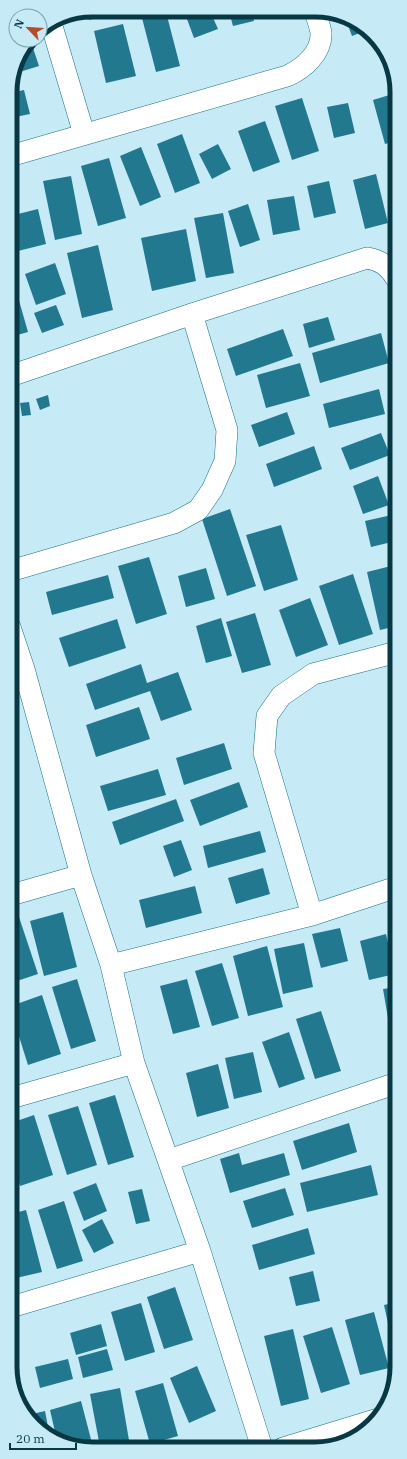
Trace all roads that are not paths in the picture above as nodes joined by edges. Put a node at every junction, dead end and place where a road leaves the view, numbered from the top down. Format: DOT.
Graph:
graph roads {
  1 [pos="316,17"];
  2 [pos="53,28"];
  3 [pos="84,134"];
  4 [pos="17,154"];
  5 [pos="390,269"];
  6 [pos="192,314"];
  7 [pos="17,374"];
  8 [pos="17,569"];
  9 [pos="390,654"];
  10 [pos="17,671"];
  11 [pos="81,875"];
  12 [pos="390,889"];
  13 [pos="17,893"];
  14 [pos="312,915"];
  15 [pos="111,965"];
  16 [pos="134,1063"];
  17 [pos="390,1086"];
  18 [pos="17,1096"];
  19 [pos="169,1160"];
  20 [pos="200,1251"];
  21 [pos="17,1305"];
  22 [pos="365,1423"];
  23 [pos="260,1442"];
  24 [pos="303,1442"];
  1 -- 3 [label="street"];
  2 -- 3 [label="street"];
  3 -- 4 [label="street"];
  5 -- 6 [label="street"];
  6 -- 7 [label="street"];
  6 -- 8 [label="street"];
  9 -- 14 [label="street"];
  10 -- 11 [label="street"];
  11 -- 13 [label="street"];
  11 -- 15 [label="street"];
  12 -- 14 [label="street"];
  14 -- 15 [label="street"];
  15 -- 16 [label="street"];
  16 -- 18 [label="street"];
  16 -- 19 [label="street"];
  17 -- 19 [label="street"];
  19 -- 20 [label="street"];
  20 -- 21 [label="street"];
  20 -- 23 [label="street"];
  22 -- 24 [label="street"];
}
